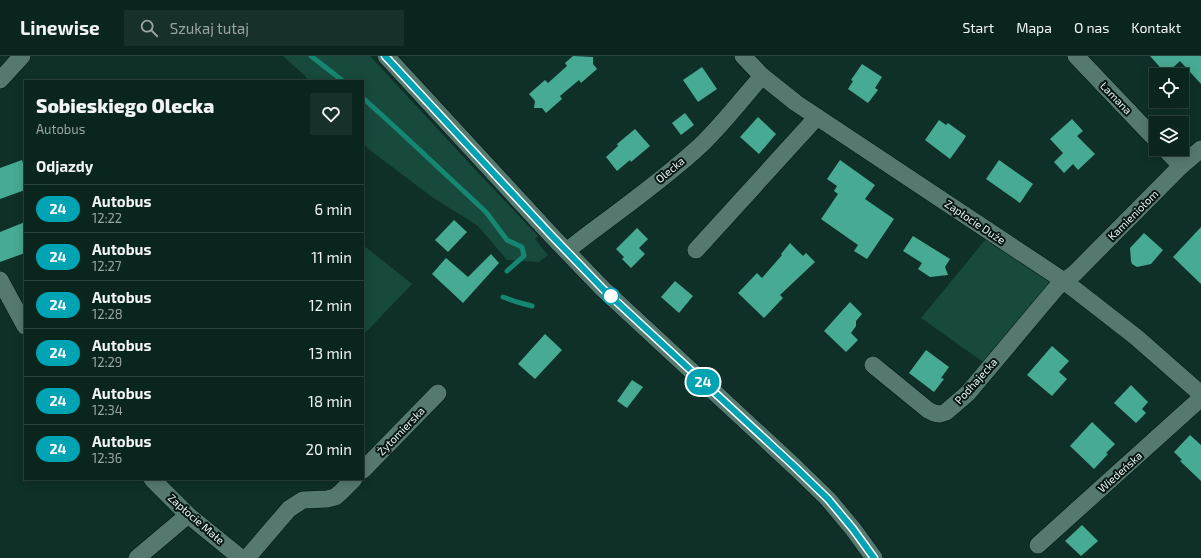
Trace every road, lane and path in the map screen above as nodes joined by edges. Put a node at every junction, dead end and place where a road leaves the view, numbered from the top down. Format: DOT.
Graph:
graph roads {
  1 [pos="22,56"];
  2 [pos="386,56"];
  3 [pos="743,56"];
  4 [pos="1076,56"];
  5 [pos="762,76"];
  6 [pos="0,80"];
  7 [pos="817,117"];
  8 [pos="1149,133"];
  9 [pos="1201,149"];
  10 [pos="1172,156"];
  11 [pos="1181,166"];
  12 [pos="696,250"];
  13 [pos="567,251"];
  14 [pos="0,280"];
  15 [pos="1064,281"];
  16 [pos="24,323"];
  17 [pos="873,365"];
  18 [pos="438,393"];
  19 [pos="1201,394"];
  20 [pos="1201,398"];
  21 [pos="364,469"];
  22 [pos="153,480"];
  23 [pos="353,480"];
  24 [pos="188,515"];
  25 [pos="1038,545"];
  26 [pos="137,558"];
  27 [pos="241,558"];
  28 [pos="247,558"];
  29 [pos="874,558"];
  1 -- 6 [label="street"];
  2 -- 13 [label="street"];
  3 -- 5 [label="street, Zapłocie Duże"];
  4 -- 8 [label="street, Łamana"];
  5 -- 7 [label="street, Zapłocie Duże"];
  5 -- 13 [label="street, Olecka"];
  7 -- 12 [label="street"];
  7 -- 15 [label="street, Zapłocie Duże"];
  9 -- 11 [label="street, Kamieniołom"];
  10 -- 11 [label="street"];
  11 -- 15 [label="street, Kamieniołom"];
  13 -- 29 [label="street"];
  14 -- 16 [label="street"];
  15 -- 17 [label="street, Podhajecka"];
  15 -- 19 [label="street, Zapłocie Duże"];
  18 -- 21 [label="street, Żytomierska"];
  20 -- 25 [label="street, Wiedeńska"];
  22 -- 24 [label="street, Zapłocie Małe"];
  23 -- 28 [label="street"];
  24 -- 26 [label="street"];
  24 -- 27 [label="street, Zapłocie Małe"];
}
